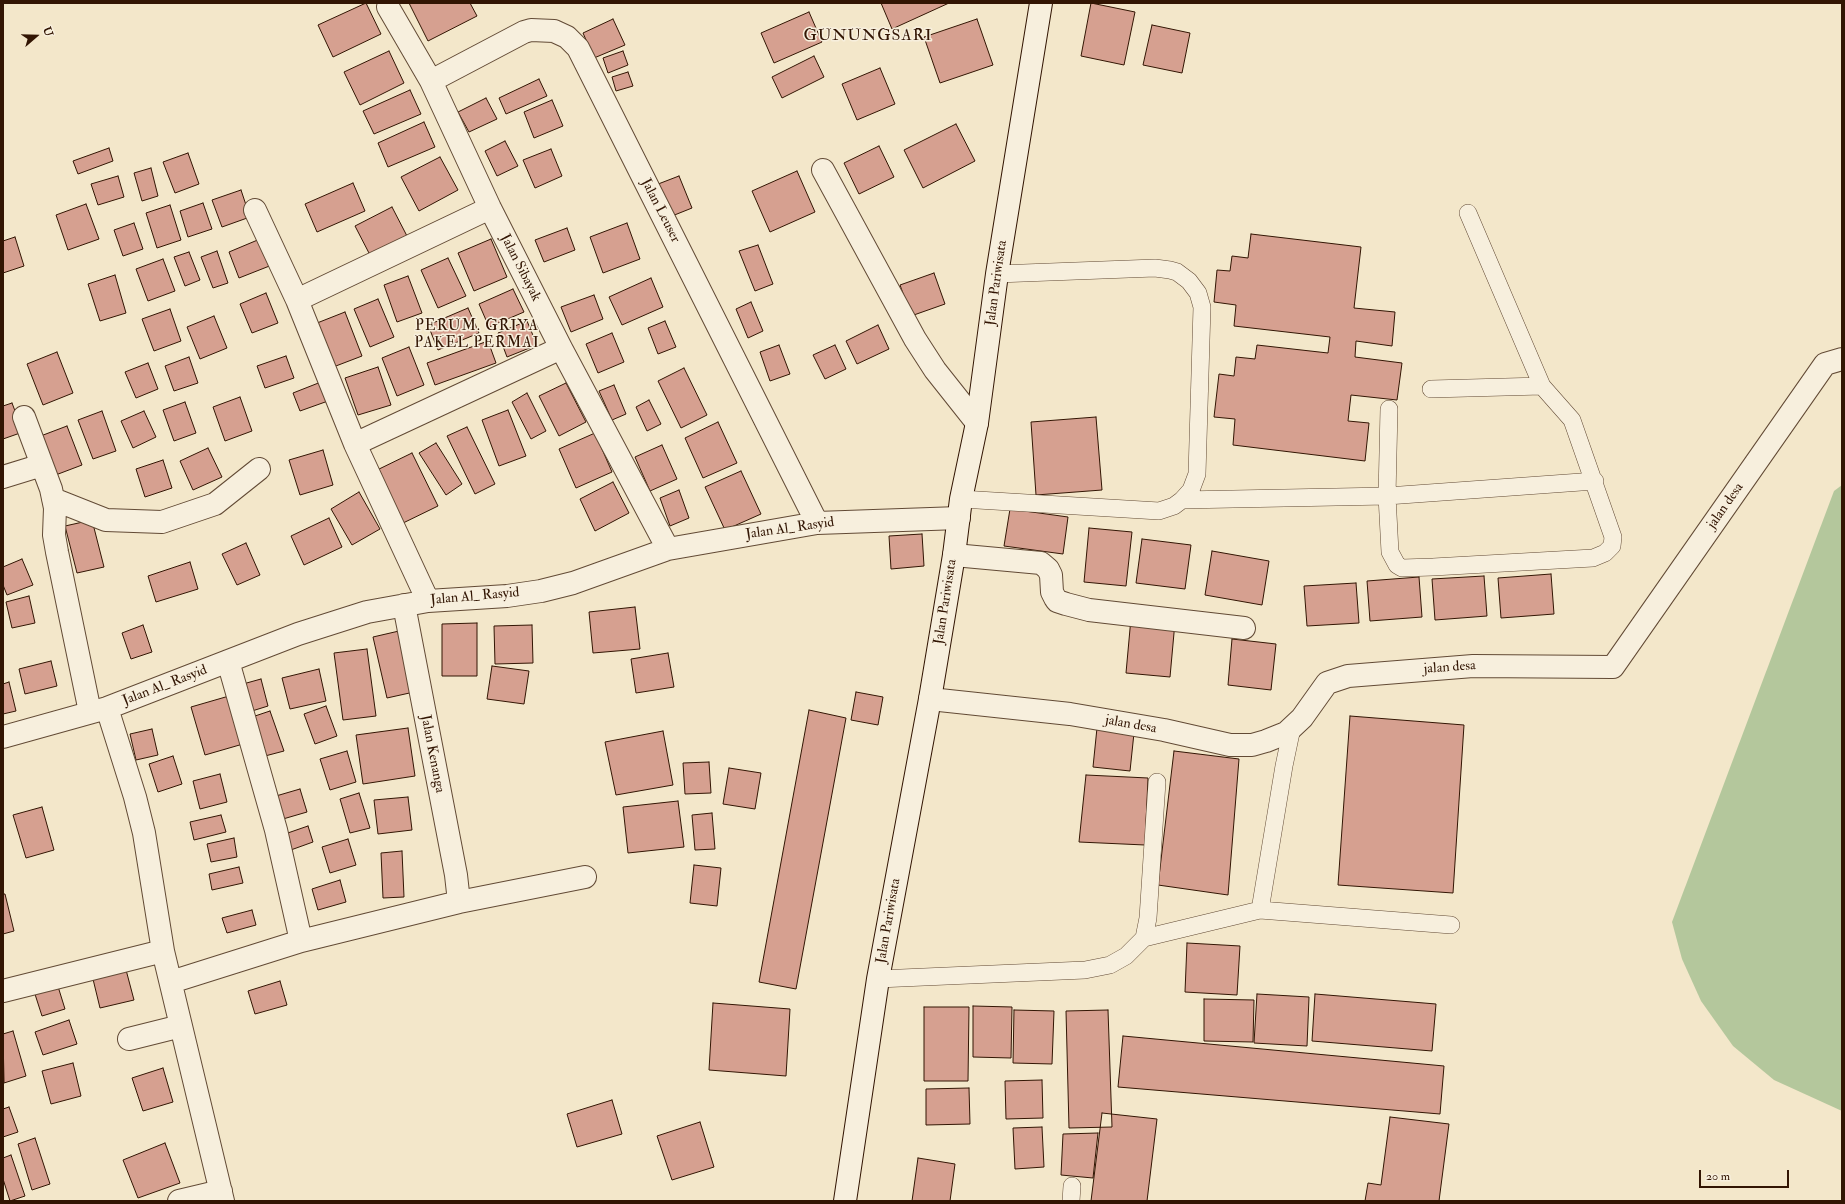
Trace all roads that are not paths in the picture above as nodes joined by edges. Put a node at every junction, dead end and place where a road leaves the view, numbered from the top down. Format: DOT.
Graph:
graph roads {
  1 [pos="388,7"];
  2 [pos="1036,9"];
  3 [pos="431,81"];
  4 [pos="822,170"];
  5 [pos="490,208"];
  6 [pos="255,210"];
  7 [pos="1468,213"];
  8 [pos="997,274"];
  9 [pos="297,300"];
  10 [pos="561,348"];
  11 [pos="1842,359"];
  12 [pos="1542,386"];
  13 [pos="1431,389"];
  14 [pos="1389,409"];
  15 [pos="24,417"];
  16 [pos="977,423"];
  17 [pos="355,444"];
  18 [pos="42,465"];
  19 [pos="259,469"];
  20 [pos="3,477"];
  21 [pos="1595,482"];
  22 [pos="1387,496"];
  23 [pos="53,499"];
  24 [pos="1182,500"];
  25 [pos="960,508"];
  26 [pos="816,522"];
  27 [pos="668,549"];
  28 [pos="954,555"];
  29 [pos="428,601"];
  30 [pos="404,605"];
  31 [pos="1244,628"];
  32 [pos="228,661"];
  33 [pos="930,699"];
  34 [pos="98,710"];
  35 [pos="1292,728"];
  36 [pos="3,737"];
  37 [pos="1157,782"];
  38 [pos="585,877"];
  39 [pos="458,902"];
  40 [pos="1260,910"];
  41 [pos="1451,925"];
  42 [pos="1144,938"];
  43 [pos="301,941"];
  44 [pos="163,951"];
  45 [pos="878,979"];
  46 [pos="171,982"];
  47 [pos="3,991"];
  48 [pos="181,1026"];
  49 [pos="129,1039"];
  50 [pos="222,1196"];
  51 [pos="179,1201"];
  52 [pos="845,1201"];
  1 -- 3 [label="street, Jalan Sibayak"];
  2 -- 8 [label="street, Jalan Pariwisata"];
  3 -- 5 [label="street, Jalan Sibayak"];
  3 -- 26 [label="street, Jalan Leuser"];
  4 -- 16 [label="street"];
  5 -- 9 [label="street"];
  5 -- 10 [label="street, Jalan Sibayak"];
  6 -- 9 [label="street"];
  7 -- 12 [label="lane"];
  8 -- 16 [label="street, Jalan Pariwisata"];
  8 -- 24 [label="lane"];
  9 -- 17 [label="street"];
  10 -- 17 [label="street"];
  10 -- 27 [label="street, Jalan Sibayak"];
  11 -- 35 [label="street, jalan desa"];
  12 -- 13 [label="lane"];
  12 -- 21 [label="lane"];
  14 -- 22 [label="lane"];
  15 -- 18 [label="street"];
  16 -- 25 [label="street, Jalan Pariwisata"];
  17 -- 29 [label="street"];
  18 -- 20 [label="street"];
  18 -- 23 [label="street"];
  19 -- 23 [label="street"];
  21 -- 22 [label="lane"];
  21 -- 22 [label="lane"];
  22 -- 24 [label="lane"];
  23 -- 34 [label="street"];
  24 -- 25 [label="lane"];
  25 -- 26 [label="street, Jalan Al_ Rasyid"];
  25 -- 28 [label="street, Jalan Pariwisata"];
  26 -- 27 [label="street, Jalan Al_ Rasyid"];
  27 -- 29 [label="street, Jalan Al_ Rasyid"];
  28 -- 31 [label="street"];
  28 -- 33 [label="street, Jalan Pariwisata"];
  29 -- 30 [label="street, Jalan Al_ Rasyid"];
  30 -- 32 [label="street, Jalan Al_ Rasyid"];
  30 -- 39 [label="street, Jalan Kenanga"];
  32 -- 34 [label="street, Jalan Al_ Rasyid"];
  32 -- 43 [label="street"];
  33 -- 35 [label="street, jalan desa"];
  33 -- 45 [label="street, Jalan Pariwisata"];
  34 -- 36 [label="street, Jalan Al_ Rasyid"];
  34 -- 44 [label="street"];
  35 -- 40 [label="lane"];
  37 -- 42 [label="lane"];
  38 -- 39 [label="street"];
  39 -- 43 [label="street"];
  40 -- 41 [label="lane"];
  40 -- 42 [label="lane"];
  42 -- 45 [label="lane"];
  43 -- 46 [label="street"];
  44 -- 46 [label="street"];
  44 -- 47 [label="street"];
  45 -- 52 [label="street, Jalan Pariwisata"];
  46 -- 48 [label="street"];
  48 -- 49 [label="street"];
  48 -- 50 [label="street"];
  50 -- 51 [label="street"];
}
